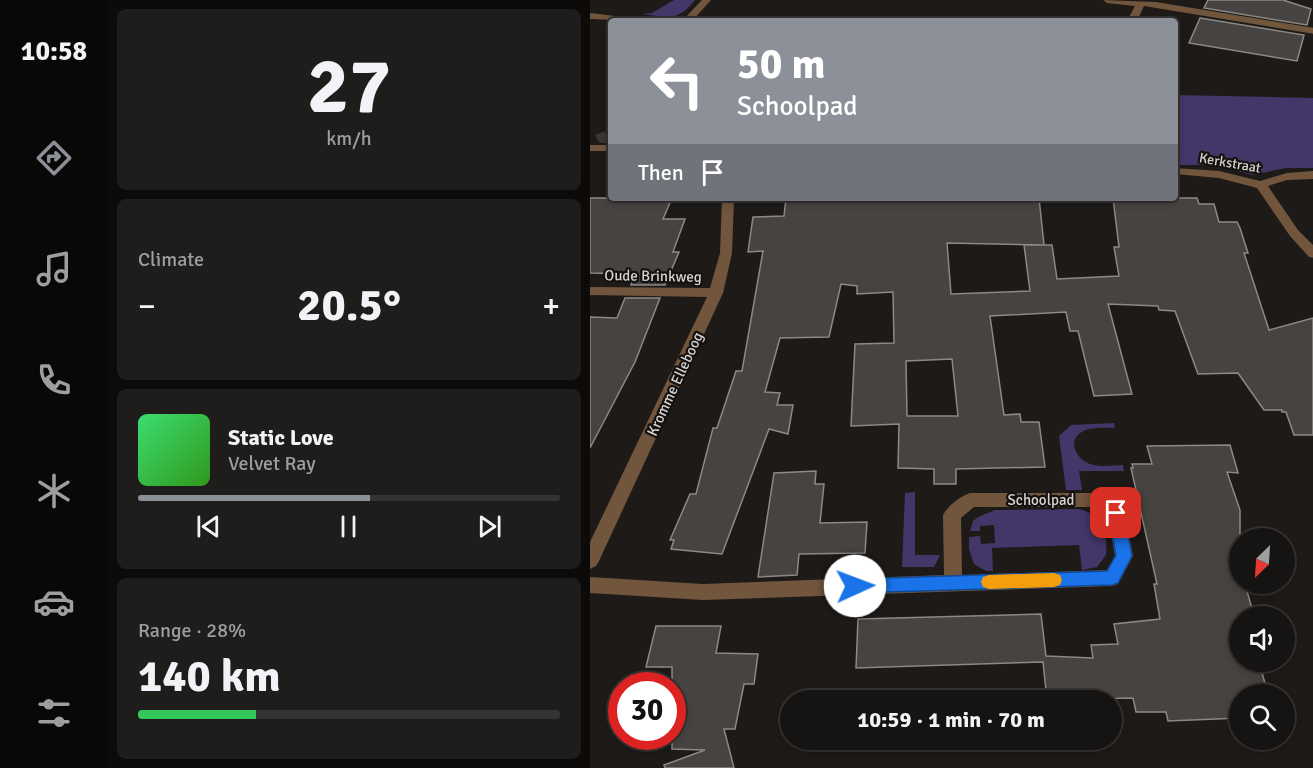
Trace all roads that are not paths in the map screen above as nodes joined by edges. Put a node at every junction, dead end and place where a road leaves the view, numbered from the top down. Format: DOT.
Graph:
graph roads {
  1 [pos="707,0"];
  2 [pos="1107,0"];
  3 [pos="1141,3"];
  4 [pos="1158,3"];
  5 [pos="590,16"];
  6 [pos="608,18"];
  7 [pos="690,18"];
  8 [pos="1134,18"];
  9 [pos="1313,32"];
  10 [pos="590,148"];
  11 [pos="608,148"];
  12 [pos="1178,171"];
  13 [pos="1313,175"];
  14 [pos="1261,185"];
  15 [pos="728,201"];
  16 [pos="1313,254"];
  17 [pos="590,291"];
  18 [pos="716,293"];
  19 [pos="590,561"];
  20 [pos="953,583"];
  21 [pos="590,585"];
  1 -- 7 [label="street"];
  2 -- 3 [label="street"];
  3 -- 4 [label="street"];
  3 -- 8 [label="street"];
  4 -- 9 [label="street"];
  5 -- 6 [label="street"];
  10 -- 11 [label="street"];
  12 -- 14 [label="street, Kerkstraat"];
  13 -- 14 [label="street, Kerkstraat"];
  14 -- 16 [label="street"];
  15 -- 18 [label="street, Kromme Elleboog"];
  17 -- 18 [label="street, Oude Brinkweg"];
  18 -- 19 [label="street, Kromme Elleboog"];
  20 -- 20 [label="street, Schoolpad"];
  20 -- 21 [label="street, Schoolpad"];
}
